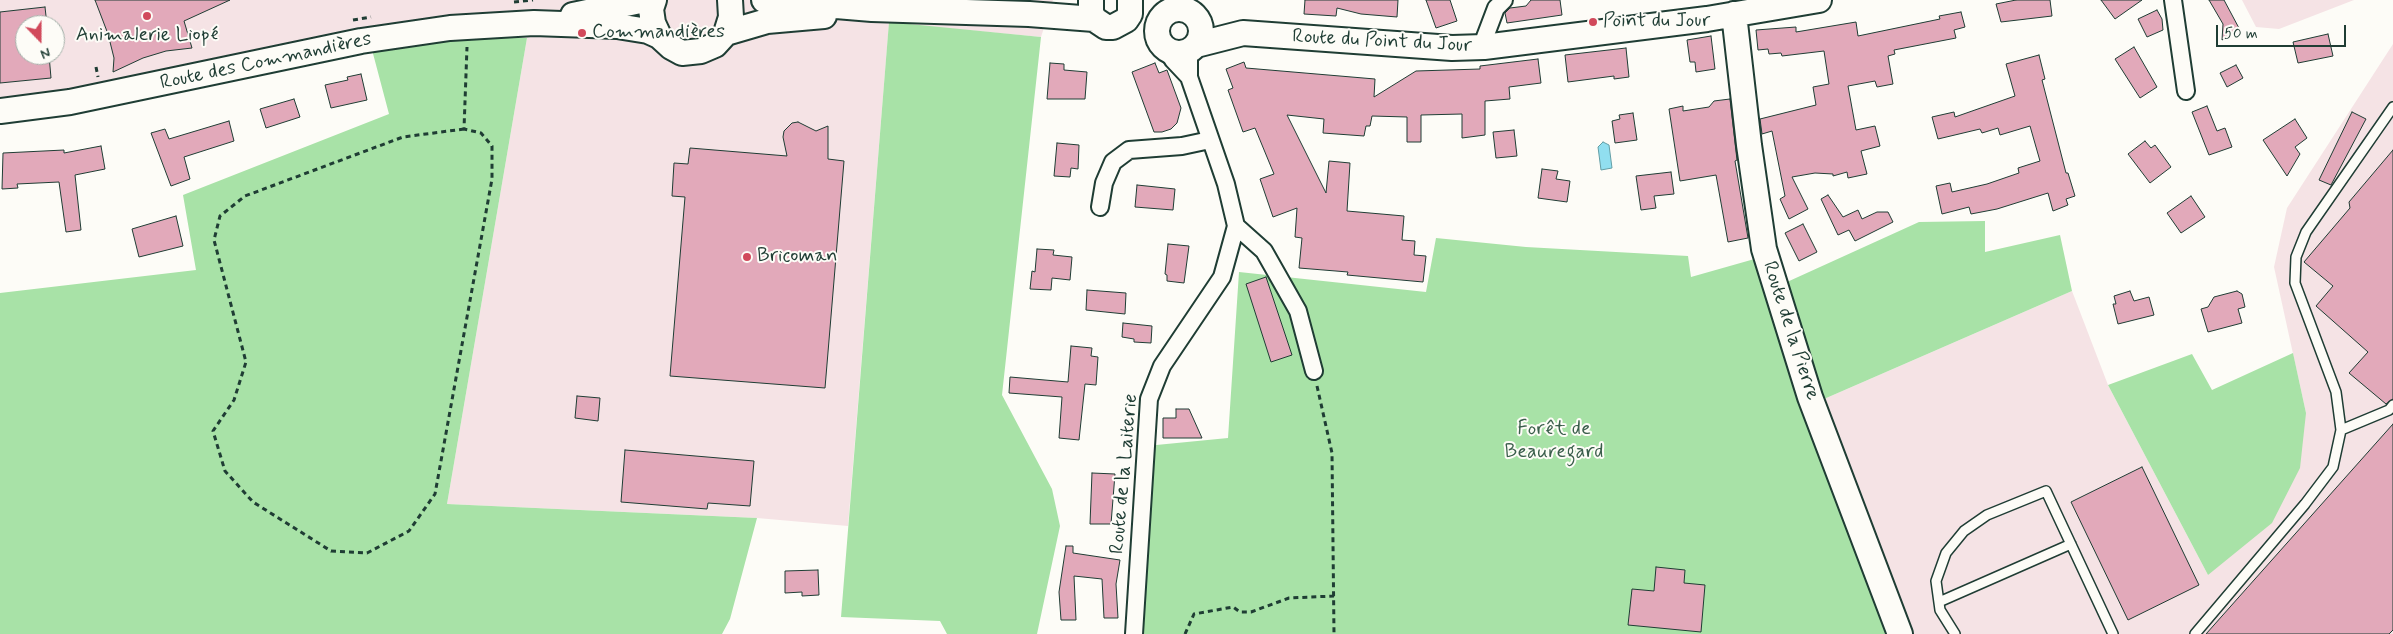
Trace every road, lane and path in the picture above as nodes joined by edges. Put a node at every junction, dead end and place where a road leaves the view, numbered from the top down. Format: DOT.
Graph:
graph roads {
  1 [pos="645,0"];
  2 [pos="654,0"];
  3 [pos="730,0"];
  4 [pos="764,0"];
  5 [pos="1078,0"];
  6 [pos="1130,0"];
  7 [pos="1144,0"];
  8 [pos="1504,0"];
  9 [pos="1819,0"];
  10 [pos="2173,0"];
  11 [pos="872,9"];
  12 [pos="1093,9"];
  13 [pos="1169,12"];
  14 [pos="1029,14"];
  15 [pos="1734,14"];
  16 [pos="1195,15"];
  17 [pos="534,23"];
  18 [pos="1120,25"];
  19 [pos="468,26"];
  20 [pos="726,33"];
  21 [pos="1243,33"];
  22 [pos="659,36"];
  23 [pos="1178,46"];
  24 [pos="1484,47"];
  25 [pos="1189,77"];
  26 [pos="2186,91"];
  27 [pos="2393,107"];
  28 [pos="0,111"];
  29 [pos="464,128"];
  30 [pos="1210,140"];
  31 [pos="1100,207"];
  32 [pos="1236,226"];
  33 [pos="1314,371"];
  34 [pos="2393,406"];
  35 [pos="2341,430"];
  36 [pos="2071,544"];
  37 [pos="1334,596"];
  38 [pos="1939,602"];
  39 [pos="1134,634"];
  40 [pos="1185,634"];
  41 [pos="1334,634"];
  42 [pos="1900,634"];
  43 [pos="1954,634"];
  44 [pos="2113,634"];
  45 [pos="2195,634"];
  1 -- 17 [label="main road, Route des Commandières"];
  2 -- 22 [label="main road"];
  3 -- 20 [label="main road"];
  4 -- 11 [label="main road, Route des Commandières"];
  5 -- 14 [label="main road, Route des Commandières"];
  6 -- 18 [label="main road"];
  7 -- 13 [label="main road"];
  8 -- 24 [label="street"];
  9 -- 15 [label="main road, Route du Point du Jour"];
  10 -- 26 [label="street"];
  11 -- 14 [label="main road, Route des Commandières"];
  11 -- 20 [label="main road, Route des Commandières"];
  12 -- 14 [label="main road, Route des Commandières"];
  12 -- 18 [label="main road, Route des Commandières"];
  13 -- 16 [label="main road, Route du Point du Jour"];
  13 -- 23 [label="main road"];
  15 -- 24 [label="main road, Route du Point du Jour"];
  15 -- 42 [label="main road, Route de la Pierre"];
  16 -- 21 [label="main road, Route du Point du Jour"];
  16 -- 23 [label="main road"];
  17 -- 19 [label="main road, Route des Commandières"];
  17 -- 22 [label="main road, Route des Commandières"];
  18 -- 23 [label="main road, Route des Commandières"];
  19 -- 28 [label="main road, Route des Commandières"];
  19 -- 29 [label="path"];
  20 -- 22 [label="main road, Route des Commandières"];
  21 -- 23 [label="main road, Route du Point du Jour"];
  21 -- 24 [label="main road, Route du Point du Jour"];
  23 -- 25 [label="street, Route de la Laiterie"];
  23 -- 25 [label="street, Route de la Laiterie"];
  25 -- 30 [label="street, Route de la Laiterie"];
  27 -- 35 [label="lane"];
  29 -- 29 [label="path"];
  30 -- 31 [label="street"];
  30 -- 32 [label="street, Route de la Laiterie"];
  32 -- 33 [label="street"];
  32 -- 39 [label="street, Route de la Laiterie"];
  33 -- 37 [label="path"];
  34 -- 35 [label="lane"];
  35 -- 45 [label="lane"];
  36 -- 38 [label="lane"];
  36 -- 38 [label="lane"];
  36 -- 44 [label="lane"];
  37 -- 40 [label="path"];
  37 -- 41 [label="path"];
  38 -- 43 [label="lane"];
}
